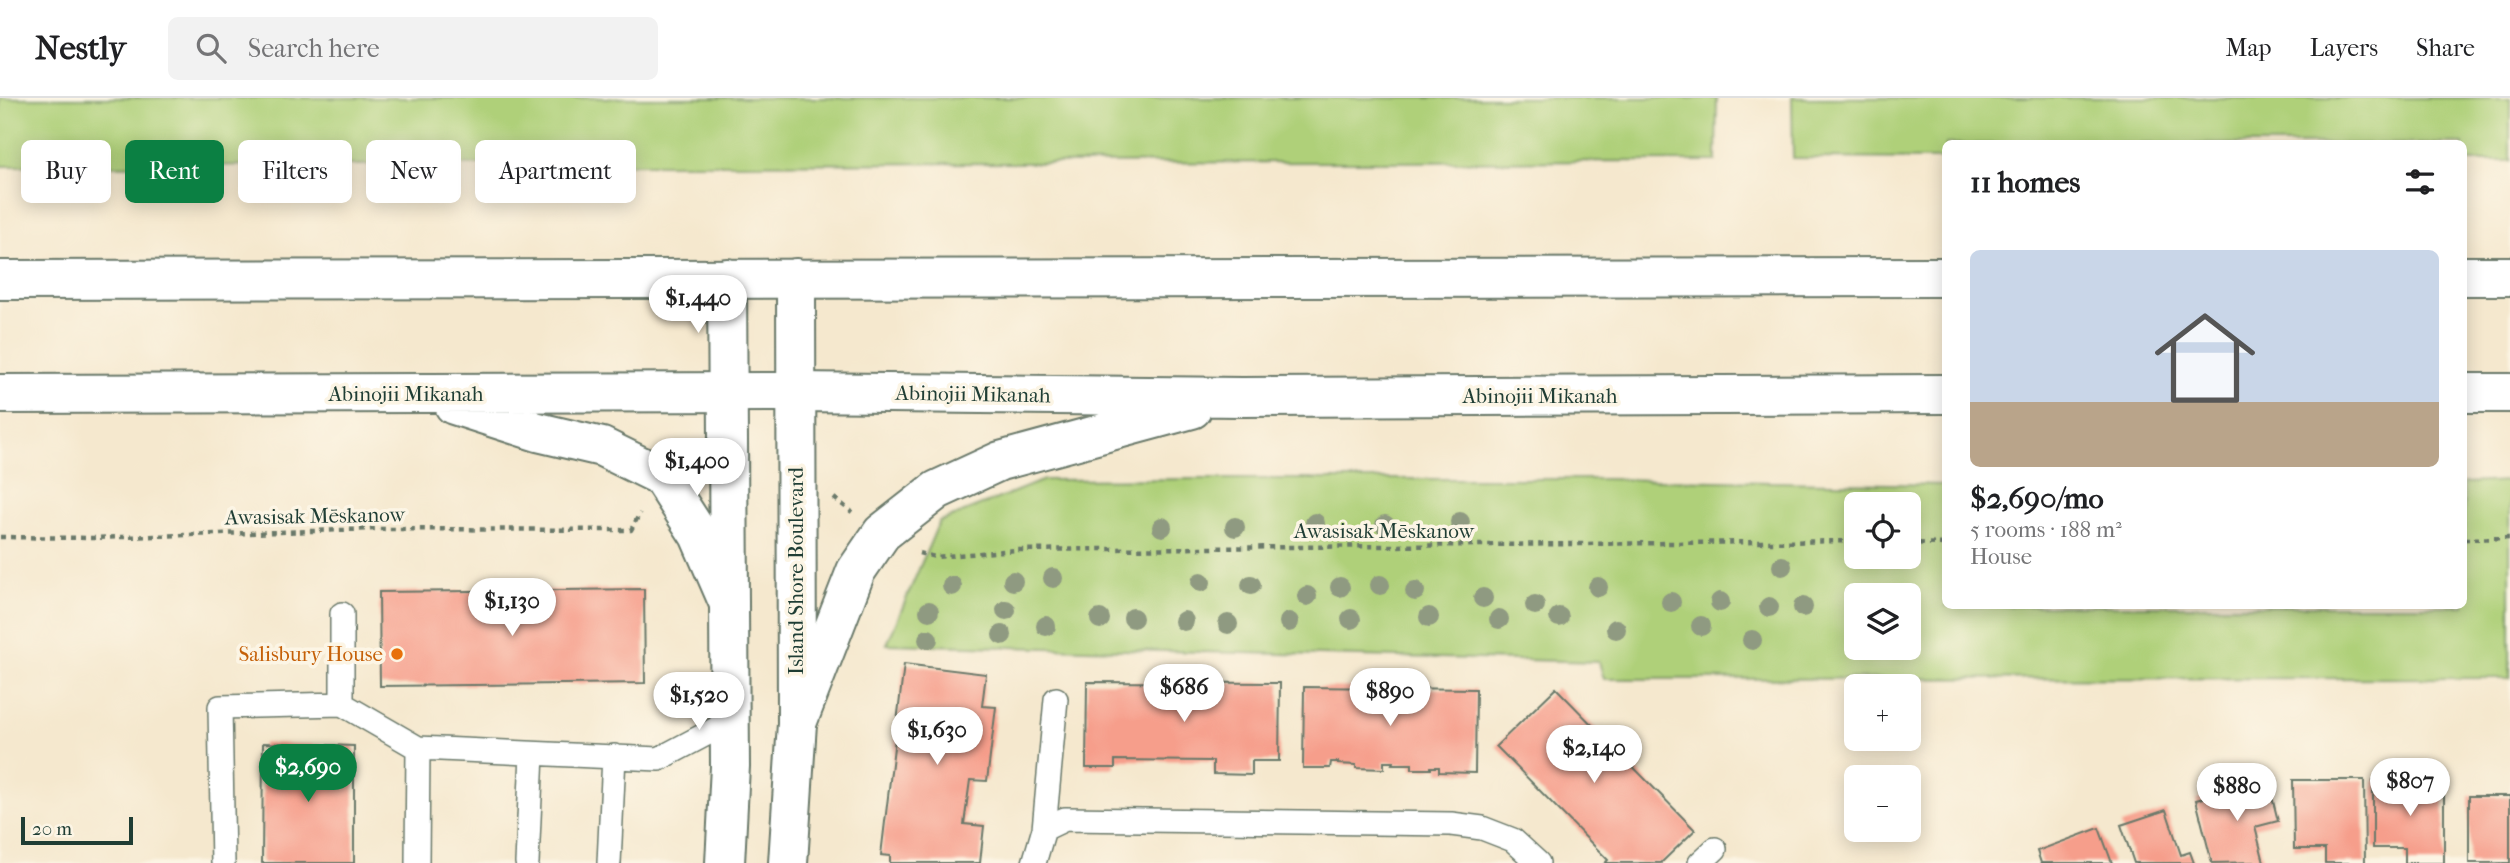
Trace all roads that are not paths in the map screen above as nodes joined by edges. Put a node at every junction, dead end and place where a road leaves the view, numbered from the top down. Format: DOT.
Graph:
graph roads {
  1 [pos="2467,276"];
  2 [pos="2510,276"];
  3 [pos="1942,277"];
  4 [pos="727,278"];
  5 [pos="796,278"];
  6 [pos="0,280"];
  7 [pos="727,392"];
  8 [pos="796,392"];
  9 [pos="2467,393"];
  10 [pos="2510,393"];
  11 [pos="0,394"];
  12 [pos="419,394"];
  13 [pos="1942,394"];
  14 [pos="1242,397"];
  15 [pos="729,604"];
  16 [pos="342,614"];
  17 [pos="1056,699"];
  18 [pos="342,704"];
  19 [pos="729,722"];
  20 [pos="797,723"];
  21 [pos="418,748"];
  22 [pos="532,754"];
  23 [pos="614,756"];
  24 [pos="1044,829"];
  25 [pos="223,863"];
  26 [pos="417,863"];
  27 [pos="527,863"];
  28 [pos="609,863"];
  29 [pos="725,863"];
  30 [pos="788,863"];
  31 [pos="1034,863"];
  32 [pos="1538,863"];
  1 -- 2 [label="main road"];
  3 -- 5 [label="main road"];
  4 -- 5 [label="main road"];
  4 -- 6 [label="main road"];
  4 -- 7 [label="main road"];
  5 -- 8 [label="main road, Island Shore Boulevard"];
  7 -- 8 [label="main road, Abinojii Mikanah"];
  7 -- 12 [label="main road, Abinojii Mikanah"];
  7 -- 15 [label="main road"];
  8 -- 14 [label="main road, Abinojii Mikanah"];
  8 -- 20 [label="main road, Island Shore Boulevard"];
  9 -- 10 [label="main road"];
  11 -- 12 [label="main road, Abinojii Mikanah"];
  12 -- 15 [label="main road"];
  13 -- 14 [label="main road, Abinojii Mikanah"];
  14 -- 20 [label="main road"];
  15 -- 19 [label="main road"];
  16 -- 18 [label="lane"];
  17 -- 24 [label="lane"];
  18 -- 21 [label="lane"];
  18 -- 25 [label="lane"];
  19 -- 23 [label="lane"];
  19 -- 29 [label="main road"];
  20 -- 30 [label="main road, Island Shore Boulevard"];
  21 -- 22 [label="lane"];
  21 -- 26 [label="lane"];
  22 -- 23 [label="lane"];
  22 -- 27 [label="lane"];
  23 -- 28 [label="lane"];
  24 -- 31 [label="lane"];
  24 -- 32 [label="lane"];
}
